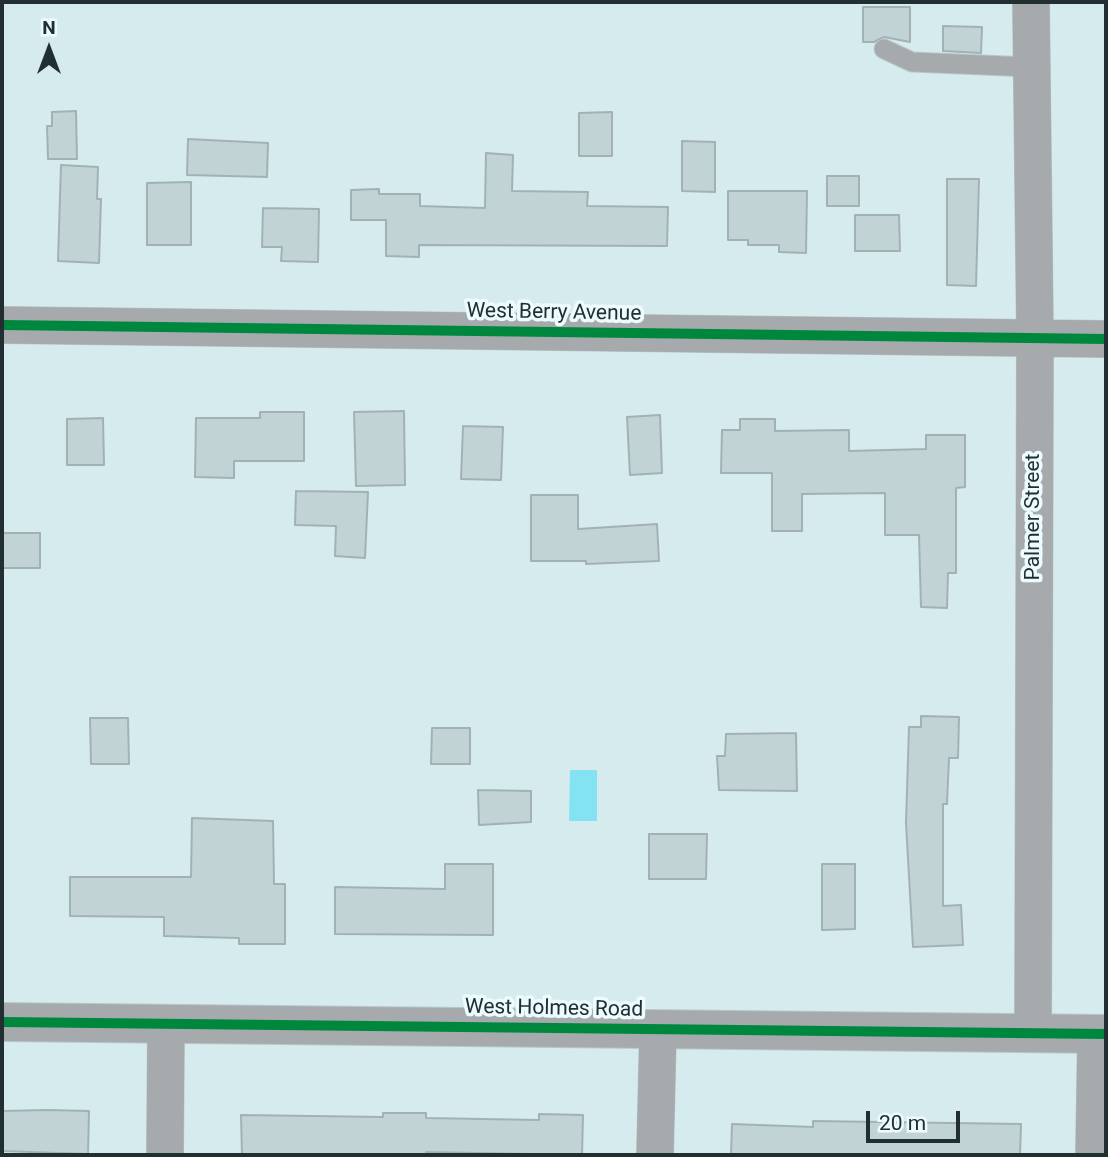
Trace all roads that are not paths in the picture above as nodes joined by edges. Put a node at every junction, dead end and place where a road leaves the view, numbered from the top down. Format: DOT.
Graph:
graph roads {
  1 [pos="1031,2"];
  2 [pos="884,49"];
  3 [pos="1030,67"];
  4 [pos="2,325"];
  5 [pos="1035,338"];
  6 [pos="1106,339"];
  7 [pos="2,1022"];
  8 [pos="166,1024"];
  9 [pos="658,1029"];
  10 [pos="1033,1032"];
  11 [pos="1101,1034"];
  12 [pos="165,1155"];
  13 [pos="655,1155"];
  14 [pos="1094,1155"];
  1 -- 3 [label="street, Palmer Street"];
  2 -- 3 [label="lane"];
  3 -- 5 [label="street, Palmer Street"];
  4 -- 5 [label="street, West Berry Avenue"];
  5 -- 6 [label="street, West Berry Avenue"];
  5 -- 10 [label="street, Palmer Street"];
  7 -- 8 [label="street, West Holmes Road"];
  8 -- 9 [label="street, West Holmes Road"];
  8 -- 12 [label="street"];
  9 -- 10 [label="street, West Holmes Road"];
  9 -- 13 [label="street"];
  10 -- 11 [label="street, West Holmes Road"];
  11 -- 14 [label="street"];
}
